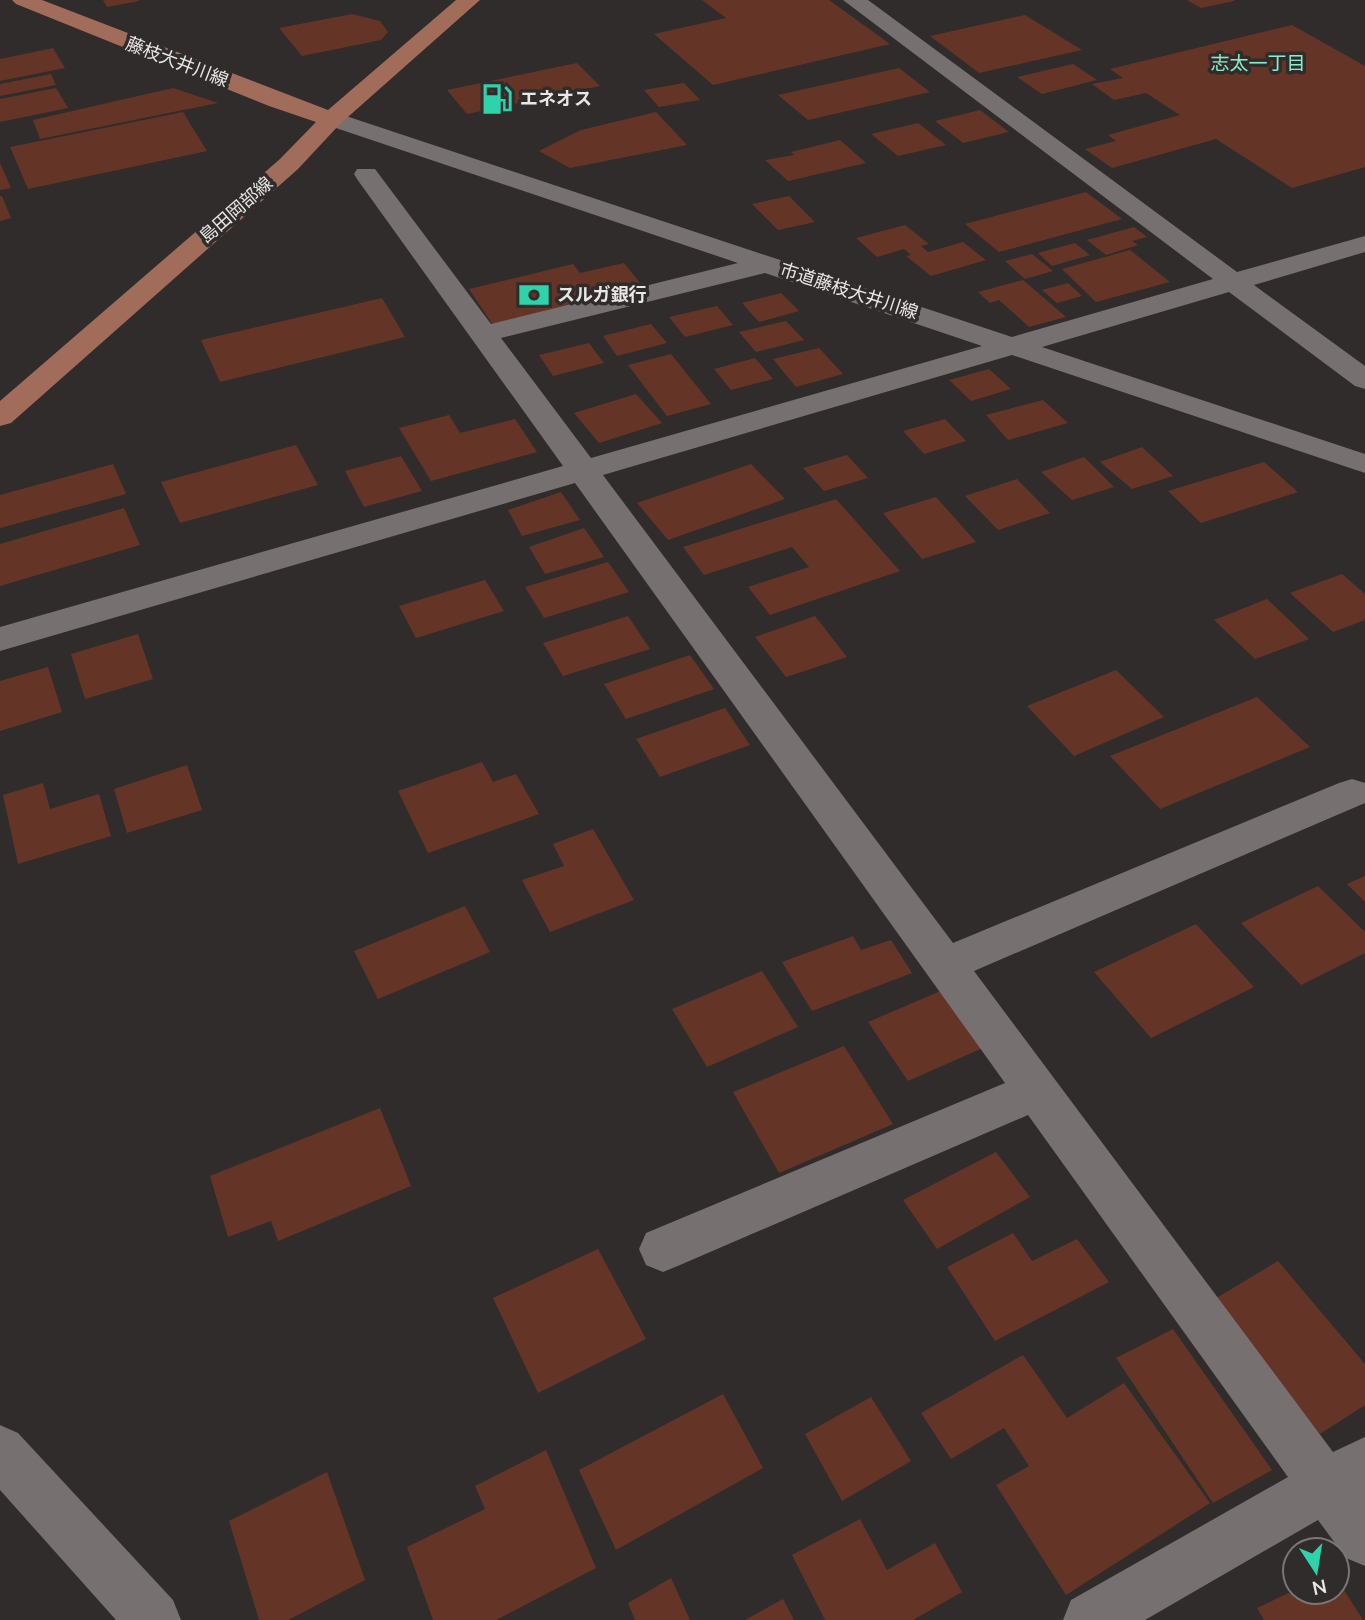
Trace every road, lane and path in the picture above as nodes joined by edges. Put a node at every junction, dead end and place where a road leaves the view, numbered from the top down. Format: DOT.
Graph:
graph roads {
  1 [pos="23,0"];
  2 [pos="469,0"];
  3 [pos="854,0"];
  4 [pos="332,119"];
  5 [pos="366,174"];
  6 [pos="1365,244"];
  7 [pos="768,264"];
  8 [pos="1233,281"];
  9 [pos="484,334"];
  10 [pos="1018,346"];
  11 [pos="1365,380"];
  12 [pos="0,417"];
  13 [pos="1365,464"];
  14 [pos="584,471"];
  15 [pos="0,639"];
  16 [pos="1352,793"];
  17 [pos="945,965"];
  18 [pos="1037,1090"];
  19 [pos="663,1249"];
  20 [pos="0,1451"];
  21 [pos="1345,1474"];
  22 [pos="1365,1539"];
  23 [pos="153,1620"];
  24 [pos="1091,1620"];
  1 -- 4 [label="main road, 藤枝大井川線"];
  2 -- 4 [label="main road, 島田岡部線"];
  3 -- 8 [label="street"];
  4 -- 7 [label="street, 市道藤枝大井川線"];
  4 -- 12 [label="main road, 島田岡部線"];
  5 -- 9 [label="street"];
  6 -- 8 [label="street"];
  7 -- 9 [label="street"];
  7 -- 10 [label="street, 市道藤枝大井川線"];
  8 -- 10 [label="street"];
  8 -- 11 [label="street"];
  9 -- 14 [label="street"];
  10 -- 13 [label="street, 市道藤枝大井川線"];
  10 -- 14 [label="street"];
  14 -- 15 [label="street"];
  14 -- 17 [label="street"];
  16 -- 17 [label="street"];
  17 -- 18 [label="street"];
  18 -- 19 [label="street"];
  18 -- 21 [label="street"];
  20 -- 23 [label="street"];
  21 -- 22 [label="street"];
  21 -- 24 [label="street"];
}
